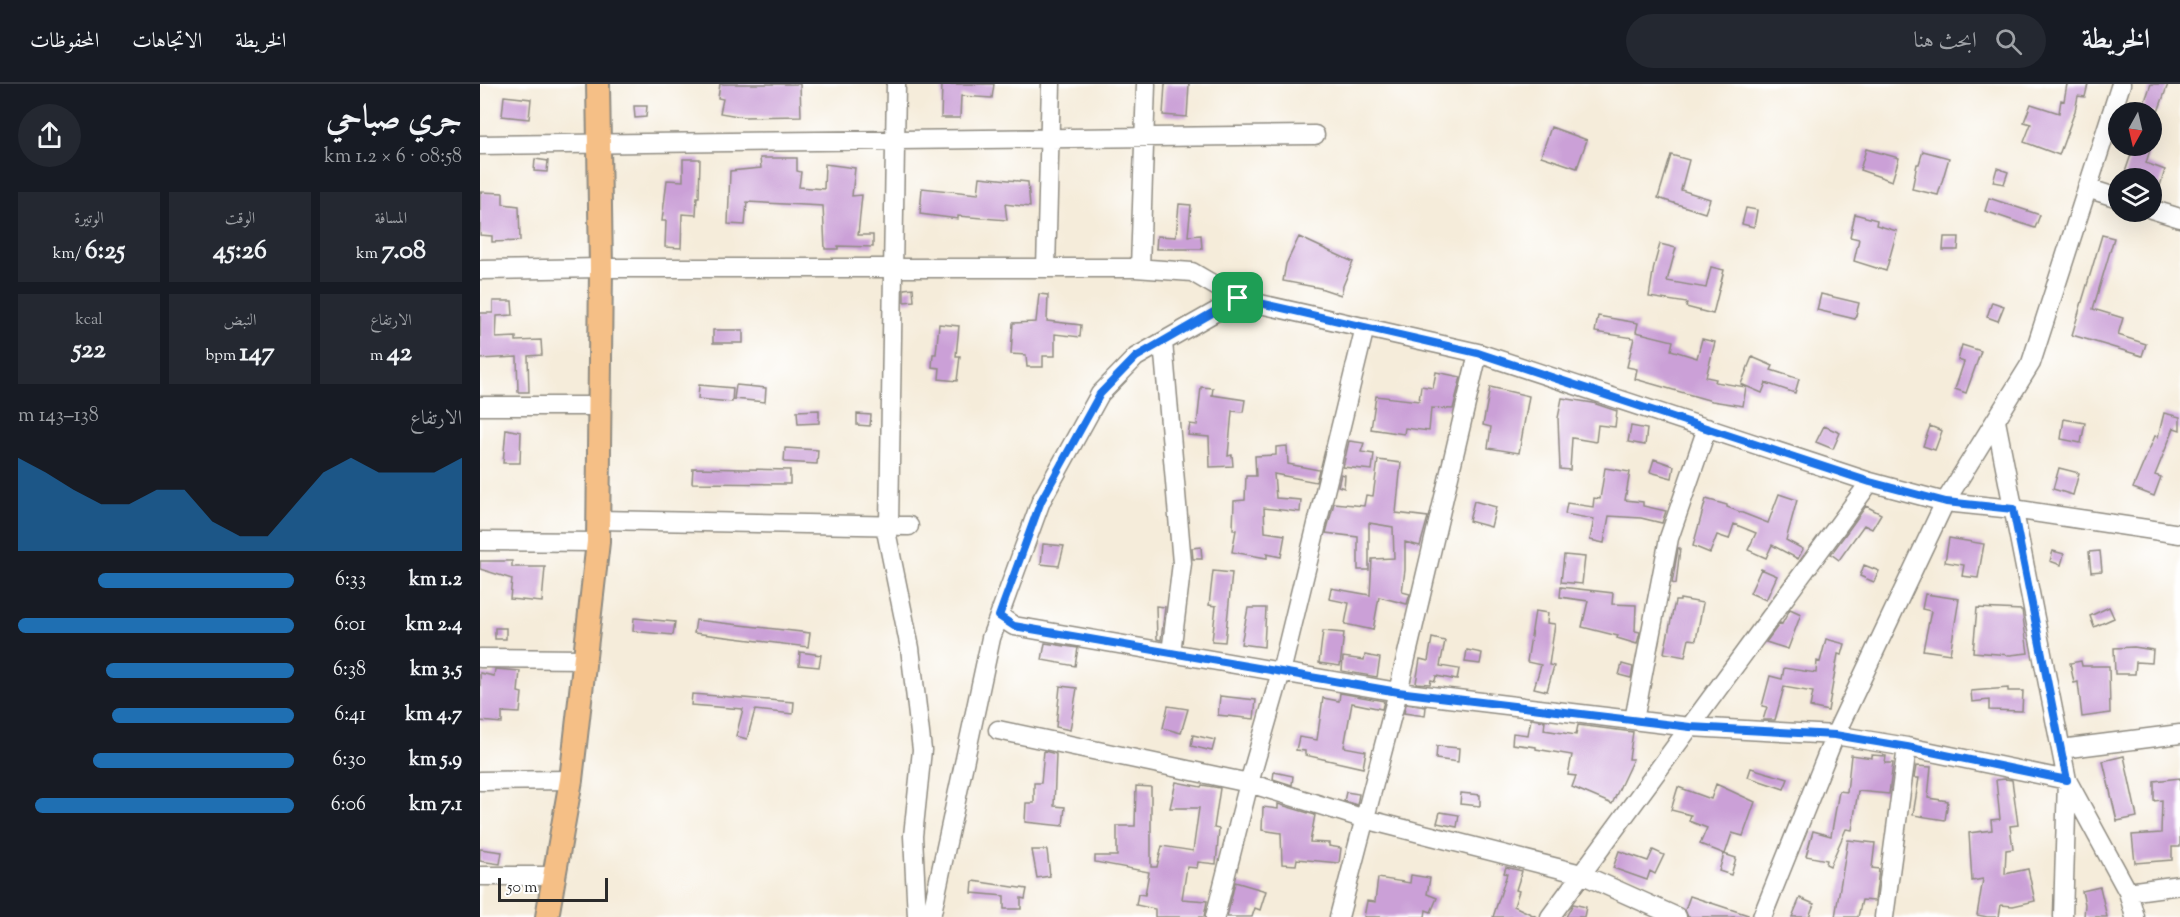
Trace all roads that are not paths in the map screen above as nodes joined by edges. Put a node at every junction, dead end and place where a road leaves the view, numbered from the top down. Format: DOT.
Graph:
graph roads {
  1 [pos="598,84"];
  2 [pos="896,84"];
  3 [pos="1051,84"];
  4 [pos="1146,84"];
  5 [pos="2121,84"];
  6 [pos="1315,135"];
  7 [pos="1144,137"];
  8 [pos="1049,138"];
  9 [pos="895,140"];
  10 [pos="599,143"];
  11 [pos="480,145"];
  12 [pos="2087,188"];
  13 [pos="2108,195"];
  14 [pos="2162,212"];
  15 [pos="2180,218"];
  16 [pos="601,268"];
  17 [pos="893,268"];
  18 [pos="1046,268"];
  19 [pos="1140,268"];
  20 [pos="480,270"];
  21 [pos="1238,298"];
  22 [pos="1365,327"];
  23 [pos="1163,342"];
  24 [pos="1478,353"];
  25 [pos="480,406"];
  26 [pos="599,406"];
  27 [pos="1996,421"];
  28 [pos="1707,428"];
  29 [pos="1870,482"];
  30 [pos="1946,502"];
  31 [pos="2013,509"];
  32 [pos="887,526"];
  33 [pos="909,526"];
  34 [pos="598,531"];
  35 [pos="2180,534"];
  36 [pos="480,541"];
  37 [pos="999,616"];
  38 [pos="1171,653"];
  39 [pos="480,658"];
  40 [pos="585,658"];
  41 [pos="1281,672"];
  42 [pos="1398,692"];
  43 [pos="1634,720"];
  44 [pos="1690,727"];
  45 [pos="998,730"];
  46 [pos="2180,734"];
  47 [pos="1835,735"];
  48 [pos="1907,747"];
  49 [pos="2061,749"];
  50 [pos="571,780"];
  51 [pos="2067,780"];
  52 [pos="480,782"];
  53 [pos="1249,783"];
  54 [pos="1365,819"];
  55 [pos="1581,874"];
  56 [pos="480,876"];
  57 [pos="554,876"];
  58 [pos="2180,885"];
  59 [pos="2128,892"];
  60 [pos="547,917"];
  61 [pos="917,917"];
  62 [pos="931,917"];
  63 [pos="1215,917"];
  64 [pos="1339,917"];
  65 [pos="1550,917"];
  66 [pos="1677,917"];
  67 [pos="1762,917"];
  68 [pos="1884,917"];
  69 [pos="2063,917"];
  70 [pos="2135,917"];
  1 -- 10 [label="main road"];
  2 -- 9 [label="street"];
  3 -- 8 [label="street"];
  4 -- 7 [label="street"];
  5 -- 12 [label="street"];
  6 -- 7 [label="street"];
  7 -- 8 [label="street"];
  7 -- 19 [label="street"];
  8 -- 9 [label="street"];
  8 -- 18 [label="street"];
  9 -- 10 [label="street"];
  9 -- 17 [label="street"];
  10 -- 11 [label="street"];
  10 -- 16 [label="main road"];
  12 -- 13 [label="street"];
  12 -- 27 [label="street"];
  14 -- 15 [label="street"];
  16 -- 17 [label="street"];
  16 -- 20 [label="street"];
  16 -- 26 [label="main road"];
  17 -- 18 [label="street"];
  17 -- 32 [label="street"];
  18 -- 19 [label="street"];
  19 -- 21 [label="street"];
  21 -- 22 [label="street"];
  21 -- 23 [label="street"];
  22 -- 24 [label="street"];
  22 -- 41 [label="street"];
  23 -- 37 [label="street"];
  23 -- 38 [label="street"];
  24 -- 28 [label="street"];
  24 -- 42 [label="street"];
  25 -- 26 [label="street"];
  26 -- 34 [label="main road"];
  27 -- 30 [label="street"];
  27 -- 31 [label="street"];
  28 -- 29 [label="street"];
  28 -- 43 [label="street"];
  29 -- 30 [label="street"];
  29 -- 44 [label="street"];
  30 -- 31 [label="street"];
  30 -- 47 [label="street"];
  31 -- 35 [label="street"];
  31 -- 49 [label="street"];
  32 -- 33 [label="street"];
  32 -- 34 [label="street"];
  32 -- 61 [label="street"];
  34 -- 36 [label="street"];
  34 -- 40 [label="main road"];
  37 -- 38 [label="street"];
  37 -- 62 [label="street"];
  38 -- 41 [label="street"];
  39 -- 40 [label="street"];
  40 -- 50 [label="main road"];
  41 -- 42 [label="street"];
  41 -- 53 [label="street"];
  42 -- 43 [label="street"];
  42 -- 54 [label="street"];
  43 -- 44 [label="street"];
  44 -- 47 [label="street"];
  44 -- 55 [label="street"];
  45 -- 53 [label="street"];
  46 -- 49 [label="street"];
  47 -- 48 [label="street"];
  47 -- 67 [label="street"];
  48 -- 51 [label="street"];
  48 -- 68 [label="street"];
  49 -- 51 [label="street"];
  50 -- 52 [label="street"];
  50 -- 57 [label="main road"];
  51 -- 59 [label="street"];
  51 -- 69 [label="street"];
  53 -- 54 [label="street"];
  53 -- 63 [label="street"];
  54 -- 55 [label="street"];
  54 -- 64 [label="street"];
  55 -- 65 [label="street"];
  55 -- 66 [label="street"];
  56 -- 57 [label="street"];
  57 -- 60 [label="main road"];
  58 -- 59 [label="street"];
  59 -- 70 [label="street"];
}
